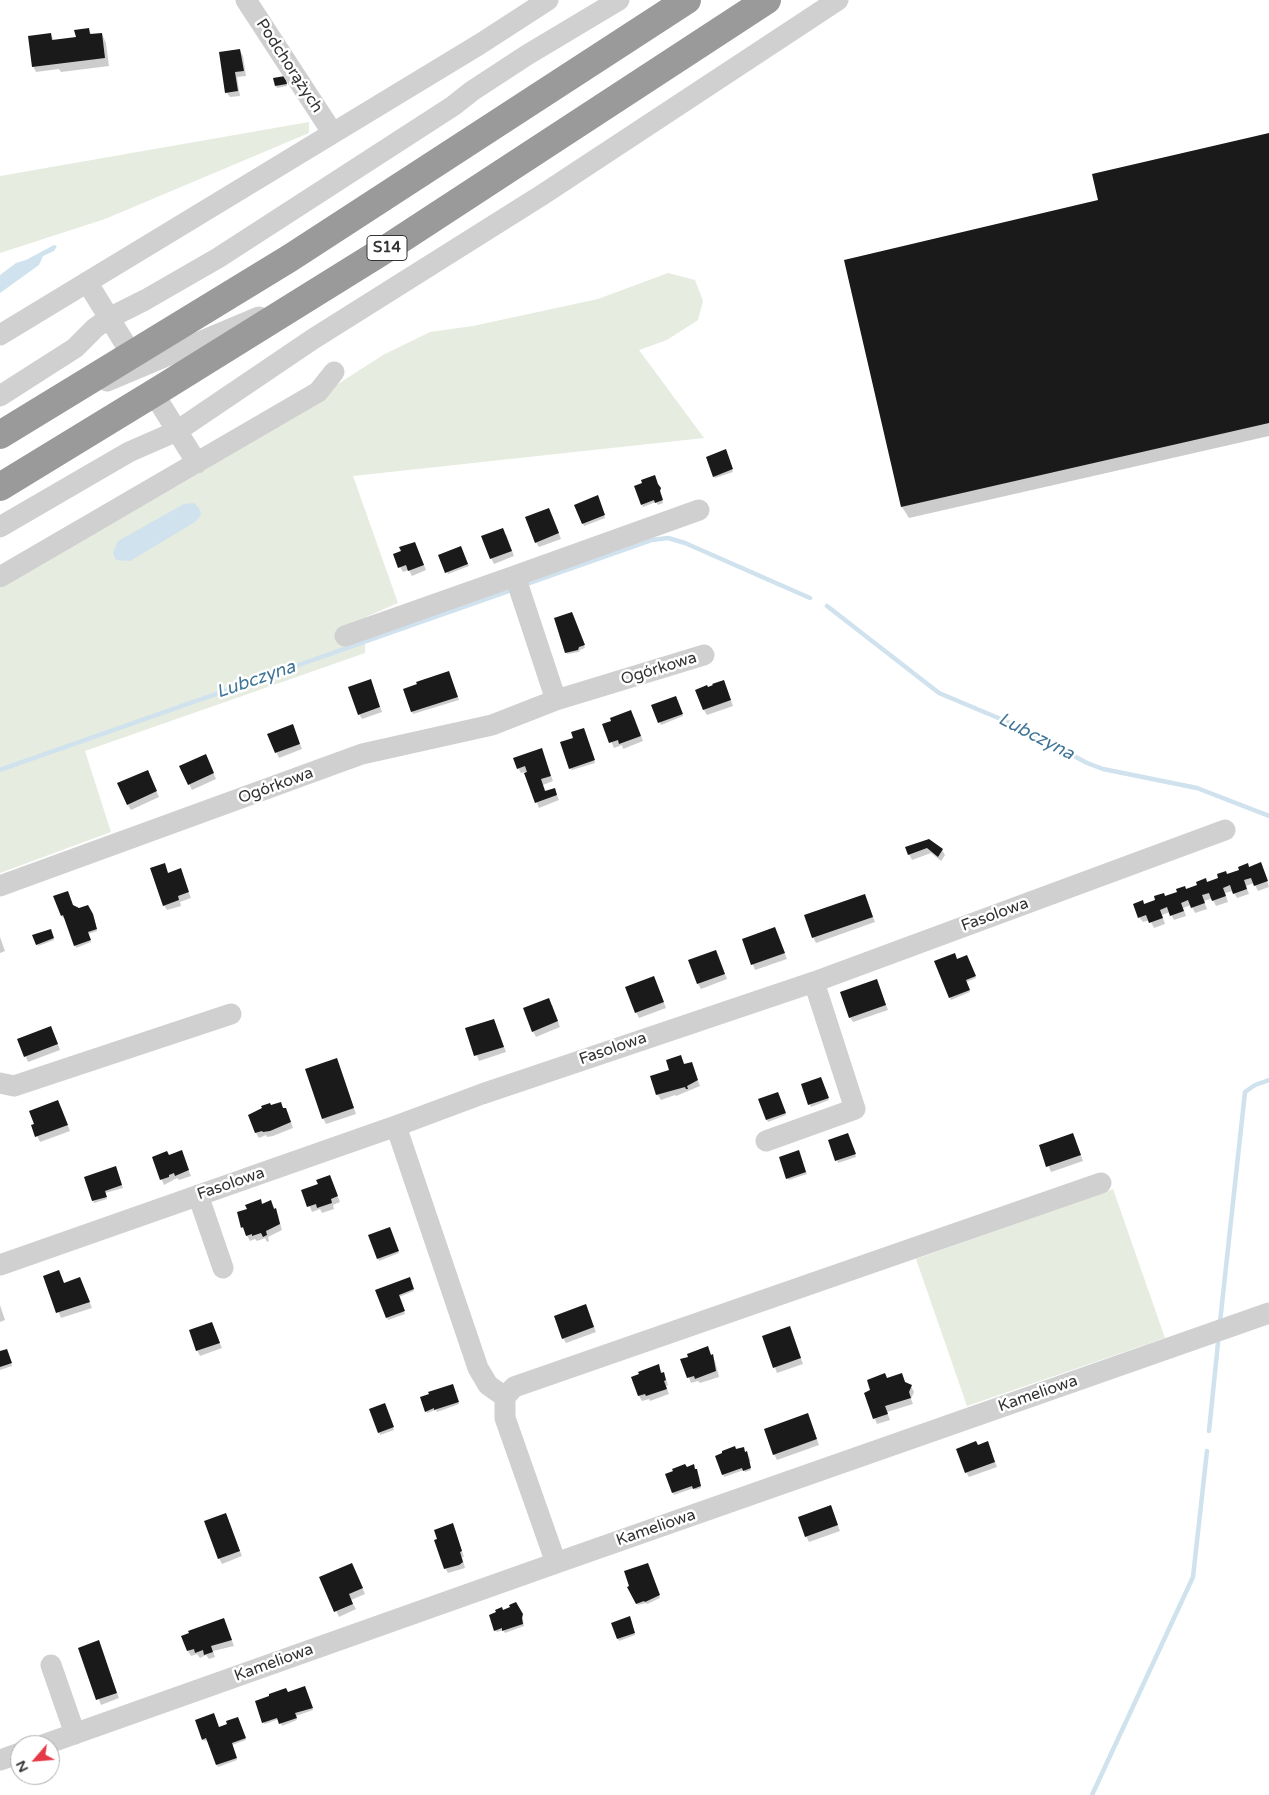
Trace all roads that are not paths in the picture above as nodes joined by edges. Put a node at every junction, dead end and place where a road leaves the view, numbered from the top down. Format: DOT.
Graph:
graph roads {
  1 [pos="246,0"];
  2 [pos="548,0"];
  3 [pos="619,0"];
  4 [pos="687,0"];
  5 [pos="767,0"];
  6 [pos="838,0"];
  7 [pos="332,132"];
  8 [pos="290,258"];
  9 [pos="87,282"];
  10 [pos="314,294"];
  11 [pos="109,318"];
  12 [pos="0,334"];
  13 [pos="184,348"];
  14 [pos="132,355"];
  15 [pos="334,372"];
  16 [pos="154,394"];
  17 [pos="0,396"];
  18 [pos="55,402"];
  19 [pos="177,432"];
  20 [pos="0,435"];
  21 [pos="78,440"];
  22 [pos="197,463"];
  23 [pos="0,487"];
  24 [pos="699,510"];
  25 [pos="0,527"];
  26 [pos="516,576"];
  27 [pos="0,577"];
  28 [pos="345,636"];
  29 [pos="704,655"];
  30 [pos="556,700"];
  31 [pos="1225,830"];
  32 [pos="0,886"];
  33 [pos="814,982"];
  34 [pos="231,1014"];
  35 [pos="0,1083"];
  36 [pos="396,1126"];
  37 [pos="766,1141"];
  38 [pos="1101,1183"];
  39 [pos="198,1195"];
  40 [pos="0,1265"];
  41 [pos="222,1268"];
  42 [pos="1269,1313"];
  43 [pos="505,1397"];
  44 [pos="556,1563"];
  45 [pos="51,1665"];
  46 [pos="75,1734"];
  47 [pos="60,1739"];
  1 -- 7 [label="street, Podchorążych"];
  2 -- 7 [label="street"];
  3 -- 11 [label="street"];
  4 -- 8 [label="highway, S14"];
  5 -- 10 [label="highway, S14"];
  6 -- 19 [label="street"];
  7 -- 9 [label="street"];
  8 -- 13 [label="street"];
  8 -- 14 [label="highway, S14"];
  9 -- 11 [label="street"];
  9 -- 12 [label="street"];
  10 -- 13 [label="street"];
  10 -- 16 [label="highway, S14"];
  11 -- 14 [label="street"];
  11 -- 17 [label="street"];
  13 -- 18 [label="street"];
  13 -- 21 [label="street"];
  14 -- 18 [label="highway, S14"];
  15 -- 22 [label="street"];
  16 -- 19 [label="street"];
  16 -- 21 [label="highway, S14"];
  18 -- 20 [label="highway, S14"];
  19 -- 22 [label="street"];
  19 -- 25 [label="street"];
  21 -- 23 [label="highway, S14"];
  22 -- 27 [label="street"];
  24 -- 26 [label="street"];
  26 -- 28 [label="street"];
  26 -- 30 [label="street"];
  29 -- 30 [label="street, Ogórkowa"];
  30 -- 32 [label="street, Ogórkowa"];
  31 -- 33 [label="street, Fasolowa"];
  33 -- 36 [label="street, Fasolowa"];
  33 -- 37 [label="street"];
  34 -- 35 [label="street"];
  36 -- 39 [label="street, Fasolowa"];
  36 -- 43 [label="street"];
  38 -- 43 [label="street"];
  39 -- 40 [label="street, Fasolowa"];
  39 -- 41 [label="street"];
  42 -- 44 [label="street, Kameliowa"];
  43 -- 44 [label="street"];
  44 -- 46 [label="street, Kameliowa"];
  45 -- 46 [label="street"];
  46 -- 47 [label="street, Kameliowa"];
}
